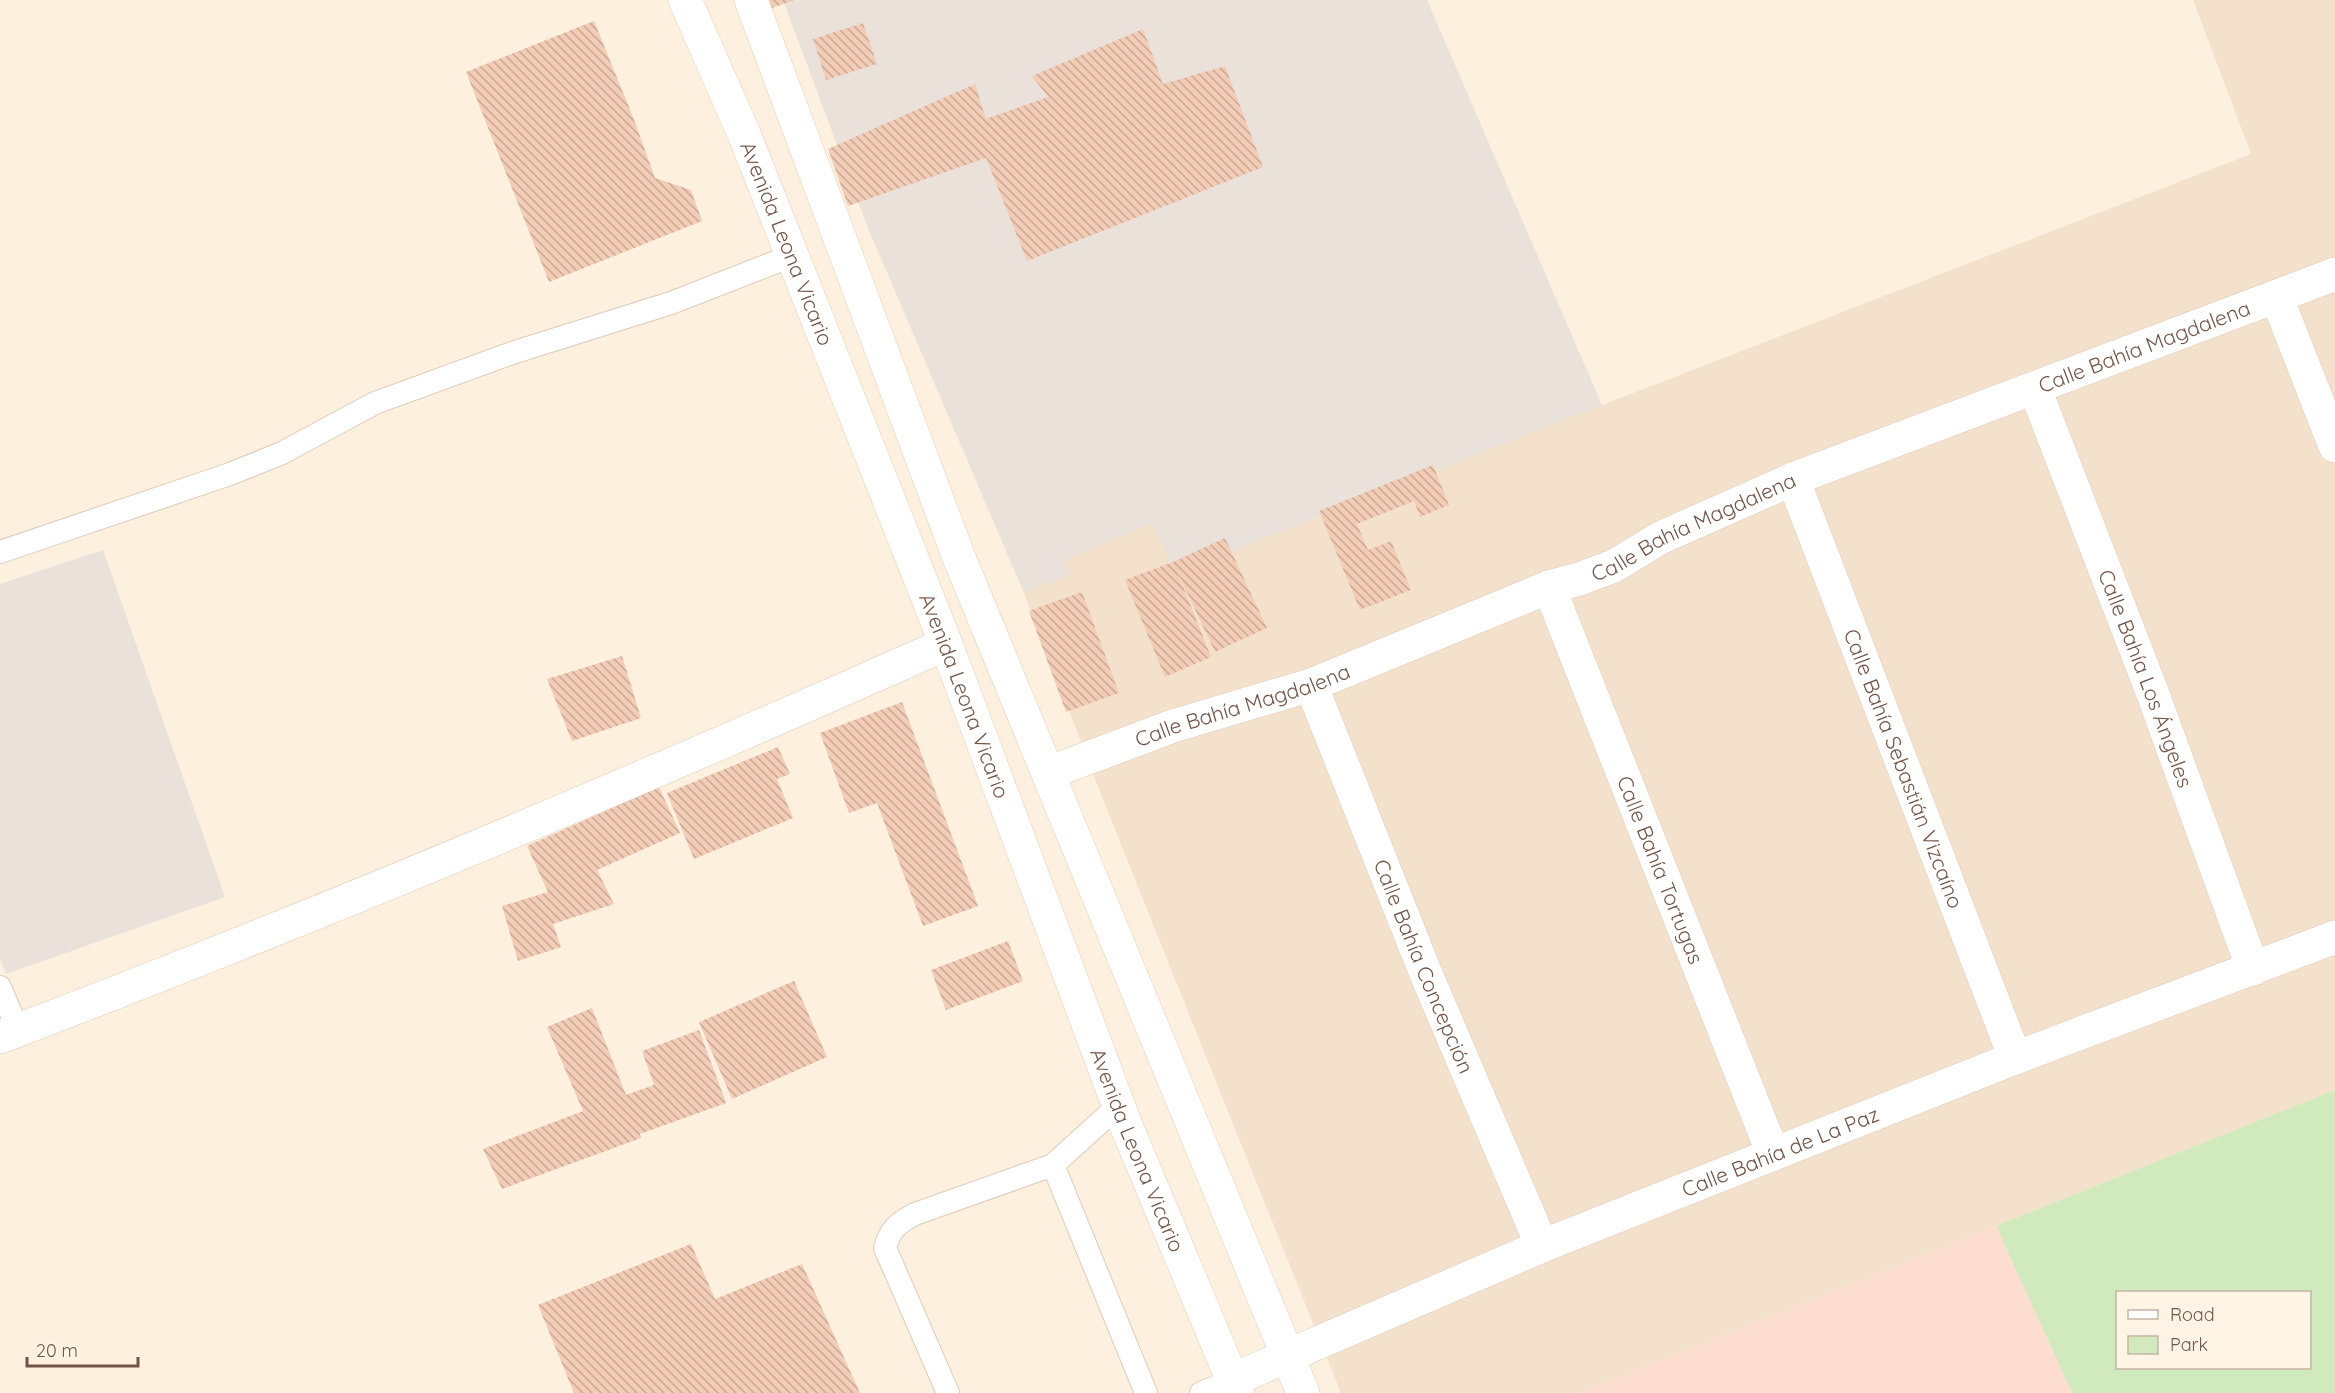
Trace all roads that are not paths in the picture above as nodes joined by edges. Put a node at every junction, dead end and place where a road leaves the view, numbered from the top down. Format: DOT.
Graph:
graph roads {
  1 [pos="685,0"];
  2 [pos="751,0"];
  3 [pos="792,256"];
  4 [pos="2335,274"];
  5 [pos="2277,298"];
  6 [pos="2035,389"];
  7 [pos="2335,446"];
  8 [pos="1793,479"];
  9 [pos="0,552"];
  10 [pos="1549,587"];
  11 [pos="946,644"];
  12 [pos="1311,684"];
  13 [pos="1048,773"];
  14 [pos="2335,937"];
  15 [pos="2253,969"];
  16 [pos="0,987"];
  17 [pos="9,1033"];
  18 [pos="2015,1058"];
  19 [pos="1119,1105"];
  20 [pos="1773,1154"];
  21 [pos="1053,1165"];
  22 [pos="1542,1246"];
  23 [pos="1287,1356"];
  24 [pos="1235,1387"];
  25 [pos="948,1393"];
  26 [pos="1146,1393"];
  27 [pos="1201,1393"];
  28 [pos="1303,1393"];
  1 -- 3 [label="street, Avenida Leona Vicario"];
  2 -- 13 [label="street"];
  3 -- 9 [label="lane"];
  3 -- 11 [label="street, Avenida Leona Vicario"];
  4 -- 5 [label="street, Calle Bahía Magdalena"];
  5 -- 6 [label="street, Calle Bahía Magdalena"];
  5 -- 7 [label="street"];
  6 -- 8 [label="street, Calle Bahía Magdalena"];
  6 -- 15 [label="street, Calle Bahía Los Ángeles"];
  8 -- 10 [label="street, Calle Bahía Magdalena"];
  8 -- 18 [label="street, Calle Bahía Sebastián Vizcaíno"];
  10 -- 12 [label="street, Calle Bahía Magdalena"];
  10 -- 20 [label="street, Calle Bahía Tortugas"];
  11 -- 17 [label="street"];
  11 -- 19 [label="street, Avenida Leona Vicario"];
  12 -- 13 [label="street, Calle Bahía Magdalena"];
  12 -- 22 [label="street, Calle Bahía Concepción"];
  13 -- 23 [label="street"];
  14 -- 15 [label="street, Calle Bahía de La Paz"];
  15 -- 18 [label="street, Calle Bahía de La Paz"];
  16 -- 17 [label="lane"];
  18 -- 20 [label="street, Calle Bahía de La Paz"];
  19 -- 21 [label="lane"];
  19 -- 24 [label="street, Avenida Leona Vicario"];
  20 -- 22 [label="street, Calle Bahía de La Paz"];
  21 -- 25 [label="lane"];
  21 -- 26 [label="lane"];
  22 -- 23 [label="street, Calle Bahía de La Paz"];
  23 -- 24 [label="street, Calle Bahía de La Paz"];
  23 -- 28 [label="street"];
  24 -- 27 [label="lane"];
}
